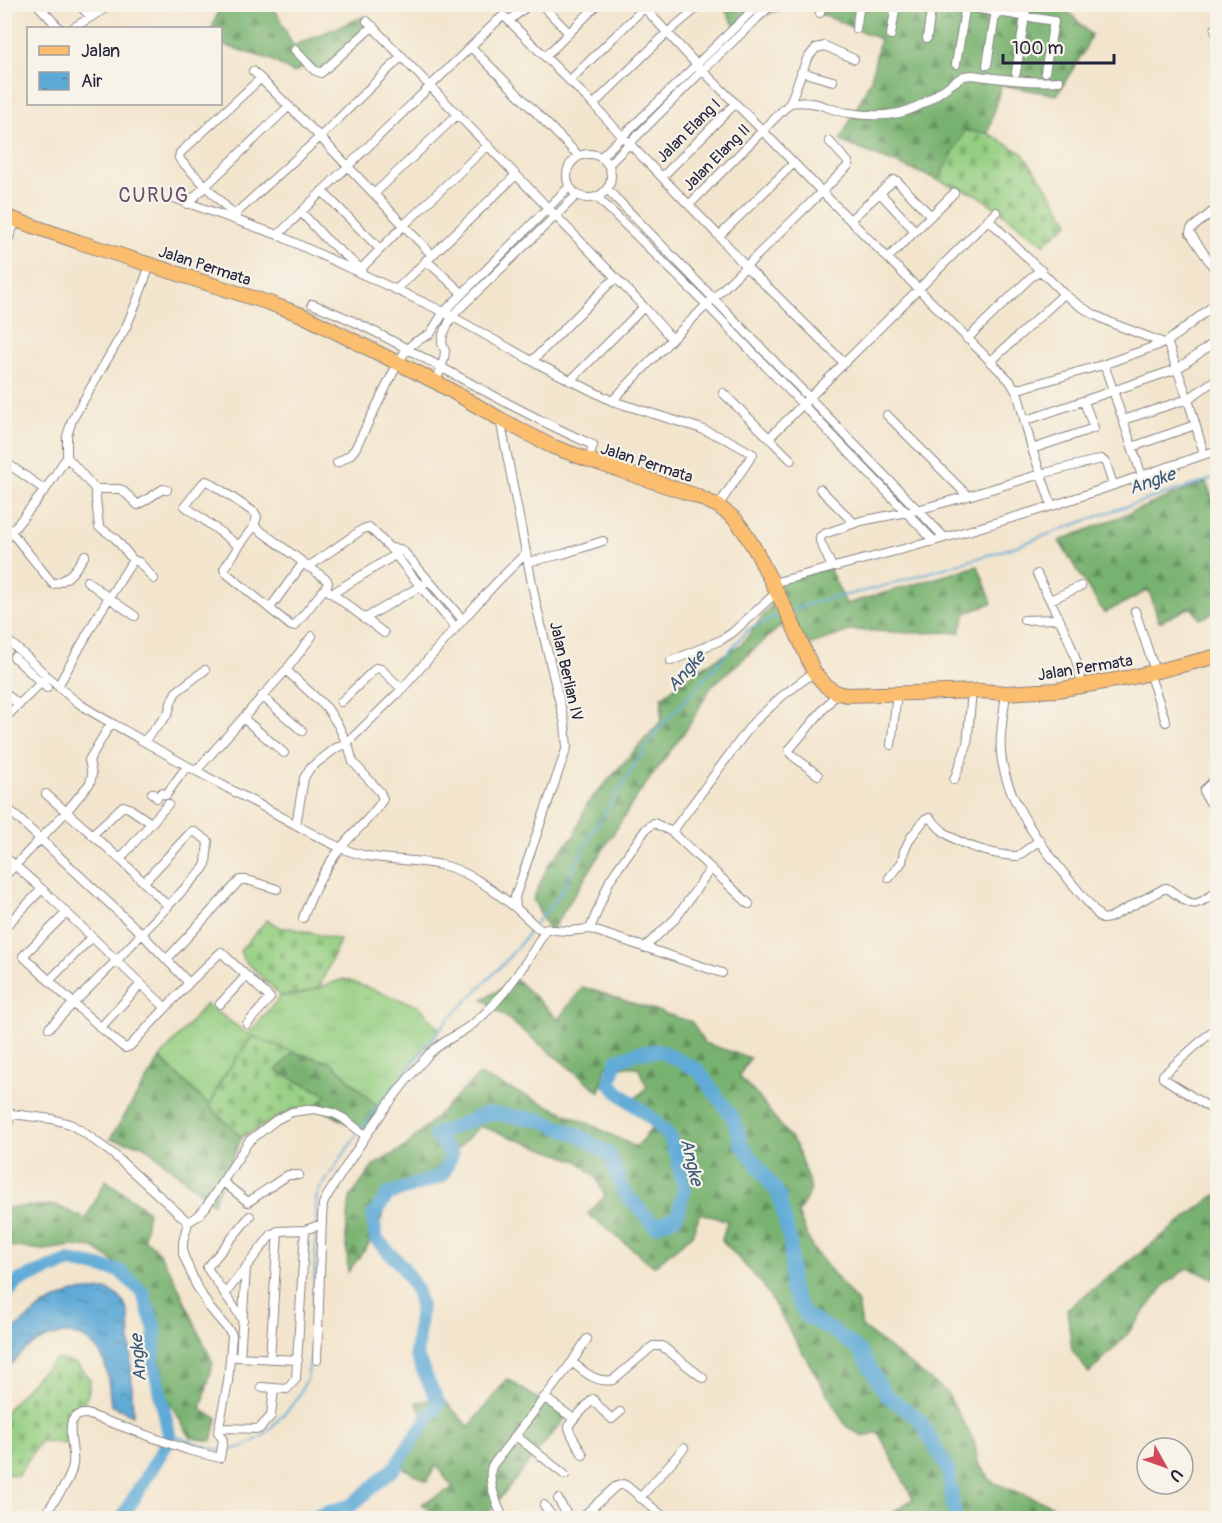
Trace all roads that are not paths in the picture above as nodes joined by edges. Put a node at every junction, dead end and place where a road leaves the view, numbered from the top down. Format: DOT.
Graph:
graph roads {
  1 [pos="37,4"];
  2 [pos="78,4"];
  3 [pos="112,4"];
  4 [pos="530,4"];
  5 [pos="598,4"];
  6 [pos="759,4"];
  7 [pos="860,4"];
  8 [pos="896,4"];
  9 [pos="940,4"];
  10 [pos="948,4"];
  11 [pos="1027,4"];
  12 [pos="773,5"];
  13 [pos="546,6"];
  14 [pos="643,6"];
  15 [pos="966,6"];
  16 [pos="698,7"];
  17 [pos="928,7"];
  18 [pos="997,8"];
  19 [pos="1025,16"];
  20 [pos="91,17"];
  21 [pos="510,20"];
  22 [pos="58,27"];
  23 [pos="75,27"];
  24 [pos="856,29"];
  25 [pos="569,33"];
  26 [pos="667,33"];
  27 [pos="891,35"];
  28 [pos="927,38"];
  29 [pos="471,47"];
  30 [pos="296,50"];
  31 [pos="402,56"];
  32 [pos="546,56"];
  33 [pos="854,59"];
  34 [pos="956,64"];
  35 [pos="987,66"];
  36 [pos="699,68"];
  37 [pos="253,71"];
  38 [pos="801,72"];
  39 [pos="1016,72"];
  40 [pos="1045,72"];
  41 [pos="260,79"];
  42 [pos="570,80"];
  43 [pos="833,81"];
  44 [pos="1059,81"];
  45 [pos="431,86"];
  46 [pos="790,103"];
  47 [pos="594,104"];
  48 [pos="735,104"];
  49 [pos="289,105"];
  50 [pos="458,114"];
  51 [pos="763,131"];
  52 [pos="320,137"];
  53 [pos="626,140"];
  54 [pos="829,141"];
  55 [pos="488,145"];
  56 [pos="579,156"];
  57 [pos="601,158"];
  58 [pos="794,163"];
  59 [pos="608,165"];
  60 [pos="348,166"];
  61 [pos="516,174"];
  62 [pos="662,177"];
  63 [pos="205,186"];
  64 [pos="569,187"];
  65 [pos="607,189"];
  66 [pos="322,191"];
  67 [pos="821,191"];
  68 [pos="880,193"];
  69 [pos="954,193"];
  70 [pos="374,194"];
  71 [pos="577,195"];
  72 [pos="597,197"];
  73 [pos="174,198"];
  74 [pos="187,204"];
  75 [pos="689,205"];
  76 [pos="1217,208"];
  77 [pos="301,212"];
  78 [pos="552,212"];
  79 [pos="996,212"];
  80 [pos="234,215"];
  81 [pos="931,216"];
  82 [pos="10,218"];
  83 [pos="988,219"];
  84 [pos="850,220"];
  85 [pos="243,223"];
  86 [pos="404,225"];
  87 [pos="915,231"];
  88 [pos="278,235"];
  89 [pos="719,236"];
  90 [pos="380,249"];
  91 [pos="4,250"];
  92 [pos="429,257"];
  93 [pos="888,258"];
  94 [pos="150,265"];
  95 [pos="746,267"];
  96 [pos="360,270"];
  97 [pos="1041,270"];
  98 [pos="1218,274"];
  99 [pos="615,278"];
  100 [pos="918,288"];
  101 [pos="397,289"];
  102 [pos="462,293"];
  103 [pos="1064,294"];
  104 [pos="711,302"];
  105 [pos="1218,302"];
  106 [pos="312,304"];
  107 [pos="644,307"];
  108 [pos="448,314"];
  109 [pos="672,339"];
  110 [pos="967,339"];
  111 [pos="1218,339"];
  112 [pos="1165,343"];
  113 [pos="407,349"];
  114 [pos="532,361"];
  115 [pos="990,362"];
  116 [pos="398,363"];
  117 [pos="844,363"];
  118 [pos="1104,364"];
  119 [pos="441,367"];
  120 [pos="1177,369"];
  121 [pos="1218,378"];
  122 [pos="570,381"];
  123 [pos="436,382"];
  124 [pos="1015,388"];
  125 [pos="1114,392"];
  126 [pos="723,393"];
  127 [pos="494,396"];
  128 [pos="1188,399"];
  129 [pos="612,401"];
  130 [pos="806,401"];
  131 [pos="1084,402"];
  132 [pos="482,409"];
  133 [pos="887,415"];
  134 [pos="500,419"];
  135 [pos="1124,420"];
  136 [pos="1024,421"];
  137 [pos="1195,425"];
  138 [pos="769,438"];
  139 [pos="1132,447"];
  140 [pos="1032,449"];
  141 [pos="1218,450"];
  142 [pos="1204,454"];
  143 [pos="67,457"];
  144 [pos="589,460"];
  145 [pos="791,460"];
  146 [pos="4,461"];
  147 [pos="338,463"];
  148 [pos="1041,474"];
  149 [pos="1142,476"];
  150 [pos="1113,485"];
  151 [pos="95,489"];
  152 [pos="820,489"];
  153 [pos="45,490"];
  154 [pos="167,490"];
  155 [pos="968,496"];
  156 [pos="718,506"];
  157 [pos="1052,506"];
  158 [pos="917,510"];
  159 [pos="906,512"];
  160 [pos="854,523"];
  161 [pos="4,526"];
  162 [pos="254,526"];
  163 [pos="12,532"];
  164 [pos="944,537"];
  165 [pos="4,541"];
  166 [pos="603,541"];
  167 [pos="934,541"];
  168 [pos="239,546"];
  169 [pos="393,551"];
  170 [pos="86,555"];
  171 [pos="527,557"];
  172 [pos="133,560"];
  173 [pos="306,565"];
  174 [pos="832,567"];
  175 [pos="1037,574"];
  176 [pos="154,579"];
  177 [pos="429,580"];
  178 [pos="87,581"];
  179 [pos="420,586"];
  180 [pos="1081,586"];
  181 [pos="329,590"];
  182 [pos="777,592"];
  183 [pos="109,598"];
  184 [pos="1050,600"];
  185 [pos="270,608"];
  186 [pos="1135,611"];
  187 [pos="135,616"];
  188 [pos="364,619"];
  189 [pos="1059,619"];
  190 [pos="463,620"];
  191 [pos="1024,620"];
  192 [pos="456,628"];
  193 [pos="384,633"];
  194 [pos="312,636"];
  195 [pos="4,638"];
  196 [pos="1218,656"];
  197 [pos="14,657"];
  198 [pos="671,661"];
  199 [pos="205,670"];
  200 [pos="814,672"];
  201 [pos="1152,672"];
  202 [pos="45,683"];
  203 [pos="58,686"];
  204 [pos="1083,687"];
  205 [pos="402,689"];
  206 [pos="972,691"];
  207 [pos="4,692"];
  208 [pos="837,693"];
  209 [pos="1006,693"];
  210 [pos="897,694"];
  211 [pos="262,696"];
  212 [pos="341,702"];
  213 [pos="19,705"];
  214 [pos="321,709"];
  215 [pos="243,718"];
  216 [pos="4,719"];
  217 [pos="1166,722"];
  218 [pos="111,723"];
  219 [pos="303,730"];
  220 [pos="144,741"];
  221 [pos="346,744"];
  222 [pos="891,744"];
  223 [pos="284,753"];
  224 [pos="187,766"];
  225 [pos="196,771"];
  226 [pos="819,775"];
  227 [pos="1218,777"];
  228 [pos="954,780"];
  229 [pos="46,794"];
  230 [pos="152,794"];
  231 [pos="168,804"];
  232 [pos="4,805"];
  233 [pos="66,812"];
  234 [pos="1218,813"];
  235 [pos="151,823"];
  236 [pos="296,825"];
  237 [pos="672,832"];
  238 [pos="92,835"];
  239 [pos="41,839"];
  240 [pos="1040,840"];
  241 [pos="340,848"];
  242 [pos="4,855"];
  243 [pos="120,859"];
  244 [pos="15,865"];
  245 [pos="711,868"];
  246 [pos="4,877"];
  247 [pos="889,878"];
  248 [pos="144,882"];
  249 [pos="42,889"];
  250 [pos="277,889"];
  251 [pos="1218,890"];
  252 [pos="750,904"];
  253 [pos="168,906"];
  254 [pos="516,908"];
  255 [pos="66,913"];
  256 [pos="303,918"];
  257 [pos="4,928"];
  258 [pos="543,928"];
  259 [pos="590,929"];
  260 [pos="142,934"];
  261 [pos="93,937"];
  262 [pos="644,948"];
  263 [pos="167,959"];
  264 [pos="117,960"];
  265 [pos="722,973"];
  266 [pos="246,976"];
  267 [pos="48,981"];
  268 [pos="189,983"];
  269 [pos="141,984"];
  270 [pos="74,1004"];
  271 [pos="220,1004"];
  272 [pos="166,1008"];
  273 [pos="247,1024"];
  274 [pos="1218,1026"];
  275 [pos="49,1028"];
  276 [pos="100,1028"];
  277 [pos="8,1113"];
  278 [pos="1218,1113"];
  279 [pos="364,1134"];
  280 [pos="4,1137"];
  281 [pos="299,1175"];
  282 [pos="223,1182"];
  283 [pos="250,1216"];
  284 [pos="188,1222"];
  285 [pos="315,1227"];
  286 [pos="278,1231"];
  287 [pos="246,1267"];
  288 [pos="225,1294"];
  289 [pos="243,1320"];
  290 [pos="587,1340"];
  291 [pos="270,1359"];
  292 [pos="298,1360"];
  293 [pos="317,1360"];
  294 [pos="572,1362"];
  295 [pos="703,1378"];
  296 [pos="261,1387"];
  297 [pos="274,1388"];
  298 [pos="544,1397"];
  299 [pos="620,1412"];
  300 [pos="574,1419"];
  301 [pos="223,1428"];
  302 [pos="516,1436"];
  303 [pos="684,1448"];
  304 [pos="583,1455"];
  305 [pos="566,1475"];
  306 [pos="640,1498"];
  307 [pos="558,1499"];
  308 [pos="544,1505"];
  309 [pos="44,1518"];
  310 [pos="503,1518"];
  311 [pos="554,1518"];
  312 [pos="569,1518"];
  313 [pos="581,1518"];
  314 [pos="665,1518"];
  1 -- 22 [label="street"];
  2 -- 20 [label="street"];
  3 -- 20 [label="street"];
  4 -- 21 [label="street"];
  5 -- 25 [label="street"];
  6 -- 36 [label="street"];
  7 -- 24 [label="street"];
  8 -- 27 [label="street"];
  9 -- 17 [label="street"];
  10 -- 15 [label="street"];
  11 -- 19 [label="street"];
  12 -- 36 [label="street"];
  13 -- 25 [label="street"];
  14 -- 26 [label="street"];
  14 -- 42 [label="street"];
  15 -- 18 [label="street"];
  15 -- 34 [label="street"];
  16 -- 26 [label="street"];
  17 -- 28 [label="street"];
  18 -- 19 [label="street"];
  18 -- 35 [label="street"];
  19 -- 39 [label="street"];
  19 -- 40 [label="street"];
  20 -- 23 [label="street"];
  21 -- 29 [label="street"];
  21 -- 32 [label="street"];
  25 -- 32 [label="street"];
  26 -- 36 [label="street"];
  26 -- 47 [label="street"];
  29 -- 45 [label="street"];
  29 -- 56 [label="street"];
  30 -- 31 [label="street"];
  31 -- 45 [label="street"];
  31 -- 52 [label="street"];
  32 -- 42 [label="street"];
  33 -- 38 [label="street"];
  36 -- 48 [label="street"];
  36 -- 53 [label="street"];
  37 -- 41 [label="street"];
  38 -- 43 [label="street"];
  38 -- 46 [label="street"];
  41 -- 49 [label="street"];
  41 -- 63 [label="street"];
  42 -- 47 [label="street"];
  44 -- 46 [label="street"];
  45 -- 50 [label="street"];
  45 -- 60 [label="street"];
  46 -- 51 [label="street, Jalan Elang II"];
  47 -- 53 [label="street"];
  48 -- 51 [label="street"];
  48 -- 62 [label="street, Jalan Elang I"];
  49 -- 52 [label="street"];
  49 -- 63 [label="street"];
  50 -- 55 [label="street"];
  50 -- 70 [label="street"];
  51 -- 58 [label="street"];
  51 -- 75 [label="street, Jalan Elang II"];
  52 -- 60 [label="street"];
  52 -- 80 [label="street"];
  53 -- 57 [label="street"];
  53 -- 59 [label="street"];
  53 -- 62 [label="street"];
  54 -- 67 [label="street"];
  55 -- 61 [label="street"];
  55 -- 86 [label="street"];
  56 -- 57 [label="street"];
  56 -- 64 [label="street"];
  57 -- 59 [label="street"];
  58 -- 67 [label="street"];
  58 -- 89 [label="street"];
  59 -- 65 [label="street"];
  60 -- 66 [label="street"];
  60 -- 70 [label="street"];
  61 -- 78 [label="street"];
  61 -- 92 [label="street"];
  62 -- 75 [label="street"];
  63 -- 74 [label="street"];
  63 -- 80 [label="street"];
  64 -- 71 [label="street"];
  64 -- 78 [label="street"];
  65 -- 72 [label="street"];
  65 -- 104 [label="street"];
  66 -- 77 [label="street"];
  66 -- 90 [label="street"];
  67 -- 84 [label="street"];
  67 -- 95 [label="street"];
  68 -- 81 [label="street"];
  68 -- 84 [label="street"];
  68 -- 87 [label="street"];
  69 -- 81 [label="street"];
  70 -- 86 [label="street"];
  71 -- 72 [label="street"];
  71 -- 78 [label="street"];
  72 -- 104 [label="street"];
  73 -- 74 [label="street"];
  74 -- 85 [label="street"];
  75 -- 89 [label="street"];
  76 -- 98 [label="street"];
  77 -- 88 [label="street"];
  77 -- 96 [label="street"];
  78 -- 99 [label="street"];
  78 -- 102 [label="street"];
  78 -- 108 [label="street"];
  79 -- 83 [label="street"];
  80 -- 85 [label="street"];
  81 -- 87 [label="street"];
  82 -- 91 [label="street"];
  82 -- 94 [label="main road, Jalan Permata"];
  83 -- 97 [label="street"];
  83 -- 100 [label="street"];
  84 -- 93 [label="street"];
  85 -- 88 [label="street"];
  86 -- 90 [label="street"];
  86 -- 92 [label="street"];
  87 -- 93 [label="street"];
  88 -- 96 [label="street"];
  89 -- 95 [label="street"];
  90 -- 96 [label="street"];
  92 -- 101 [label="street"];
  92 -- 102 [label="street"];
  93 -- 100 [label="street"];
  94 -- 116 [label="main road, Jalan Permata"];
  94 -- 143 [label="street"];
  95 -- 104 [label="street"];
  95 -- 117 [label="street"];
  96 -- 101 [label="street"];
  97 -- 103 [label="street"];
  97 -- 110 [label="street"];
  99 -- 107 [label="street"];
  99 -- 114 [label="street"];
  100 -- 110 [label="street"];
  100 -- 117 [label="street"];
  101 -- 108 [label="street"];
  102 -- 108 [label="street"];
  103 -- 112 [label="street"];
  103 -- 115 [label="street"];
  104 -- 109 [label="street"];
  104 -- 130 [label="street"];
  105 -- 112 [label="street"];
  106 -- 113 [label="street"];
  107 -- 109 [label="street"];
  107 -- 122 [label="street"];
  108 -- 113 [label="street"];
  108 -- 114 [label="street"];
  108 -- 119 [label="street"];
  109 -- 129 [label="street"];
  110 -- 115 [label="street"];
  111 -- 120 [label="street"];
  112 -- 118 [label="street"];
  112 -- 120 [label="street"];
  113 -- 116 [label="street"];
  113 -- 119 [label="street"];
  114 -- 122 [label="street"];
  115 -- 124 [label="street"];
  116 -- 123 [label="main road, Jalan Permata"];
  116 -- 147 [label="street"];
  117 -- 130 [label="street"];
  118 -- 124 [label="street"];
  118 -- 125 [label="street"];
  119 -- 123 [label="street"];
  119 -- 127 [label="street"];
  120 -- 125 [label="street"];
  120 -- 128 [label="street"];
  121 -- 128 [label="street"];
  122 -- 129 [label="street"];
  123 -- 132 [label="main road, Jalan Permata"];
  124 -- 136 [label="street"];
  125 -- 131 [label="street"];
  125 -- 135 [label="street"];
  126 -- 138 [label="street"];
  127 -- 132 [label="street"];
  127 -- 144 [label="street"];
  128 -- 135 [label="street"];
  128 -- 137 [label="street"];
  129 -- 156 [label="street"];
  130 -- 138 [label="street"];
  130 -- 158 [label="street"];
  130 -- 159 [label="street"];
  131 -- 136 [label="street"];
  131 -- 140 [label="street"];
  132 -- 134 [label="main road, Jalan Permata"];
  133 -- 155 [label="street"];
  134 -- 144 [label="main road, Jalan Permata"];
  134 -- 171 [label="street, Jalan Berlian IV"];
  135 -- 139 [label="street"];
  136 -- 140 [label="street"];
  137 -- 139 [label="street"];
  137 -- 142 [label="street"];
  138 -- 145 [label="street"];
  139 -- 149 [label="street"];
  140 -- 148 [label="street"];
  141 -- 142 [label="street"];
  142 -- 149 [label="street"];
  143 -- 151 [label="street"];
  143 -- 153 [label="street"];
  144 -- 156 [label="main road, Jalan Permata"];
  146 -- 153 [label="street"];
  148 -- 150 [label="street"];
  148 -- 155 [label="street"];
  148 -- 157 [label="street"];
  149 -- 150 [label="street"];
  150 -- 157 [label="street"];
  151 -- 154 [label="street"];
  151 -- 172 [label="street"];
  152 -- 160 [label="street"];
  153 -- 163 [label="street"];
  155 -- 158 [label="street"];
  156 -- 182 [label="main road, Jalan Permata"];
  157 -- 164 [label="street"];
  158 -- 159 [label="street"];
  158 -- 164 [label="street"];
  159 -- 160 [label="street"];
  159 -- 167 [label="street"];
  160 -- 174 [label="street"];
  161 -- 163 [label="street"];
  162 -- 168 [label="street"];
  162 -- 168 [label="street"];
  162 -- 173 [label="street"];
  163 -- 165 [label="street"];
  163 -- 170 [label="street"];
  164 -- 167 [label="street"];
  166 -- 171 [label="street"];
  167 -- 174 [label="street"];
  168 -- 185 [label="street"];
  169 -- 173 [label="street"];
  169 -- 177 [label="street"];
  169 -- 179 [label="street"];
  169 -- 181 [label="street"];
  171 -- 190 [label="street"];
  171 -- 254 [label="street, Jalan Berlian IV"];
  172 -- 176 [label="street"];
  172 -- 183 [label="street"];
  173 -- 181 [label="street"];
  173 -- 185 [label="street"];
  174 -- 182 [label="street"];
  175 -- 184 [label="street"];
  177 -- 179 [label="street"];
  177 -- 190 [label="street"];
  178 -- 183 [label="street"];
  179 -- 188 [label="street"];
  179 -- 192 [label="street"];
  180 -- 184 [label="street"];
  181 -- 185 [label="street"];
  181 -- 188 [label="street"];
  182 -- 198 [label="street"];
  182 -- 200 [label="main road, Jalan Permata"];
  183 -- 187 [label="street"];
  183 -- 203 [label="street"];
  184 -- 189 [label="street"];
  186 -- 201 [label="street"];
  188 -- 193 [label="street"];
  189 -- 191 [label="street"];
  189 -- 204 [label="street"];
  190 -- 192 [label="street"];
  192 -- 205 [label="street"];
  194 -- 221 [label="street"];
  195 -- 202 [label="street"];
  196 -- 201 [label="main road, Jalan Permata"];
  197 -- 202 [label="street"];
  199 -- 220 [label="street"];
  200 -- 208 [label="main road, Jalan Permata"];
  200 -- 237 [label="street"];
  201 -- 204 [label="main road, Jalan Permata"];
  201 -- 217 [label="street"];
  202 -- 203 [label="street"];
  202 -- 213 [label="street"];
  203 -- 218 [label="street"];
  204 -- 209 [label="main road, Jalan Permata"];
  205 -- 212 [label="street"];
  205 -- 221 [label="street"];
  206 -- 209 [label="main road, Jalan Permata"];
  206 -- 210 [label="main road, Jalan Permata"];
  206 -- 228 [label="street"];
  207 -- 213 [label="street"];
  208 -- 210 [label="main road, Jalan Permata"];
  208 -- 226 [label="street"];
  209 -- 240 [label="street"];
  210 -- 222 [label="street"];
  211 -- 214 [label="street"];
  211 -- 215 [label="street"];
  211 -- 219 [label="street"];
  213 -- 216 [label="street"];
  215 -- 223 [label="street"];
  215 -- 225 [label="street"];
  218 -- 220 [label="street"];
  218 -- 233 [label="street"];
  220 -- 224 [label="street"];
  221 -- 236 [label="street"];
  221 -- 241 [label="street"];
  224 -- 225 [label="street"];
  224 -- 230 [label="street"];
  225 -- 236 [label="street"];
  227 -- 234 [label="street"];
  229 -- 233 [label="street"];
  231 -- 235 [label="street"];
  232 -- 239 [label="street"];
  233 -- 238 [label="street"];
  233 -- 239 [label="street"];
  235 -- 238 [label="street"];
  235 -- 243 [label="street"];
  236 -- 241 [label="street"];
  237 -- 245 [label="street"];
  237 -- 259 [label="street"];
  238 -- 243 [label="street"];
  239 -- 244 [label="street"];
  239 -- 260 [label="street"];
  240 -- 247 [label="street"];
  240 -- 251 [label="street"];
  241 -- 254 [label="street"];
  241 -- 256 [label="street"];
  242 -- 244 [label="street"];
  243 -- 248 [label="street"];
  244 -- 246 [label="street"];
  244 -- 249 [label="street"];
  245 -- 252 [label="street"];
  245 -- 262 [label="street"];
  248 -- 253 [label="street"];
  248 -- 253 [label="street"];
  249 -- 255 [label="street"];
  249 -- 257 [label="street"];
  250 -- 263 [label="street"];
  253 -- 260 [label="street"];
  254 -- 258 [label="street"];
  255 -- 261 [label="street"];
  255 -- 267 [label="street"];
  258 -- 259 [label="street"];
  258 -- 279 [label="street"];
  259 -- 262 [label="street"];
  260 -- 263 [label="street"];
  260 -- 264 [label="street"];
  261 -- 264 [label="street"];
  261 -- 267 [label="street"];
  262 -- 265 [label="street"];
  263 -- 268 [label="street"];
  264 -- 269 [label="street"];
  264 -- 270 [label="street"];
  266 -- 268 [label="street"];
  266 -- 271 [label="street"];
  266 -- 273 [label="street"];
  267 -- 270 [label="street"];
  268 -- 272 [label="street"];
  269 -- 272 [label="street"];
  269 -- 276 [label="street"];
  270 -- 275 [label="street"];
  270 -- 276 [label="street"];
  272 -- 276 [label="street"];
  274 -- 278 [label="street"];
  277 -- 280 [label="street"];
  277 -- 284 [label="street"];
  279 -- 282 [label="street"];
  279 -- 285 [label="street"];
  281 -- 282 [label="street"];
  282 -- 284 [label="street"];
  283 -- 288 [label="street"];
  284 -- 309 [label="street"];
  285 -- 286 [label="street"];
  285 -- 292 [label="street"];
  285 -- 293 [label="street"];
  286 -- 287 [label="street"];
  286 -- 291 [label="street"];
  287 -- 288 [label="street"];
  287 -- 289 [label="street"];
  288 -- 289 [label="street"];
  289 -- 291 [label="street"];
  290 -- 294 [label="street"];
  291 -- 292 [label="street"];
  292 -- 297 [label="street"];
  294 -- 295 [label="street"];
  294 -- 298 [label="street"];
  296 -- 297 [label="street"];
  297 -- 301 [label="street"];
  298 -- 300 [label="street"];
  298 -- 302 [label="street"];
  299 -- 300 [label="street"];
  300 -- 304 [label="street"];
  302 -- 305 [label="street"];
  302 -- 310 [label="street"];
  303 -- 306 [label="street"];
  306 -- 313 [label="street"];
  306 -- 314 [label="street"];
  307 -- 312 [label="street"];
  308 -- 311 [label="street"];
}
